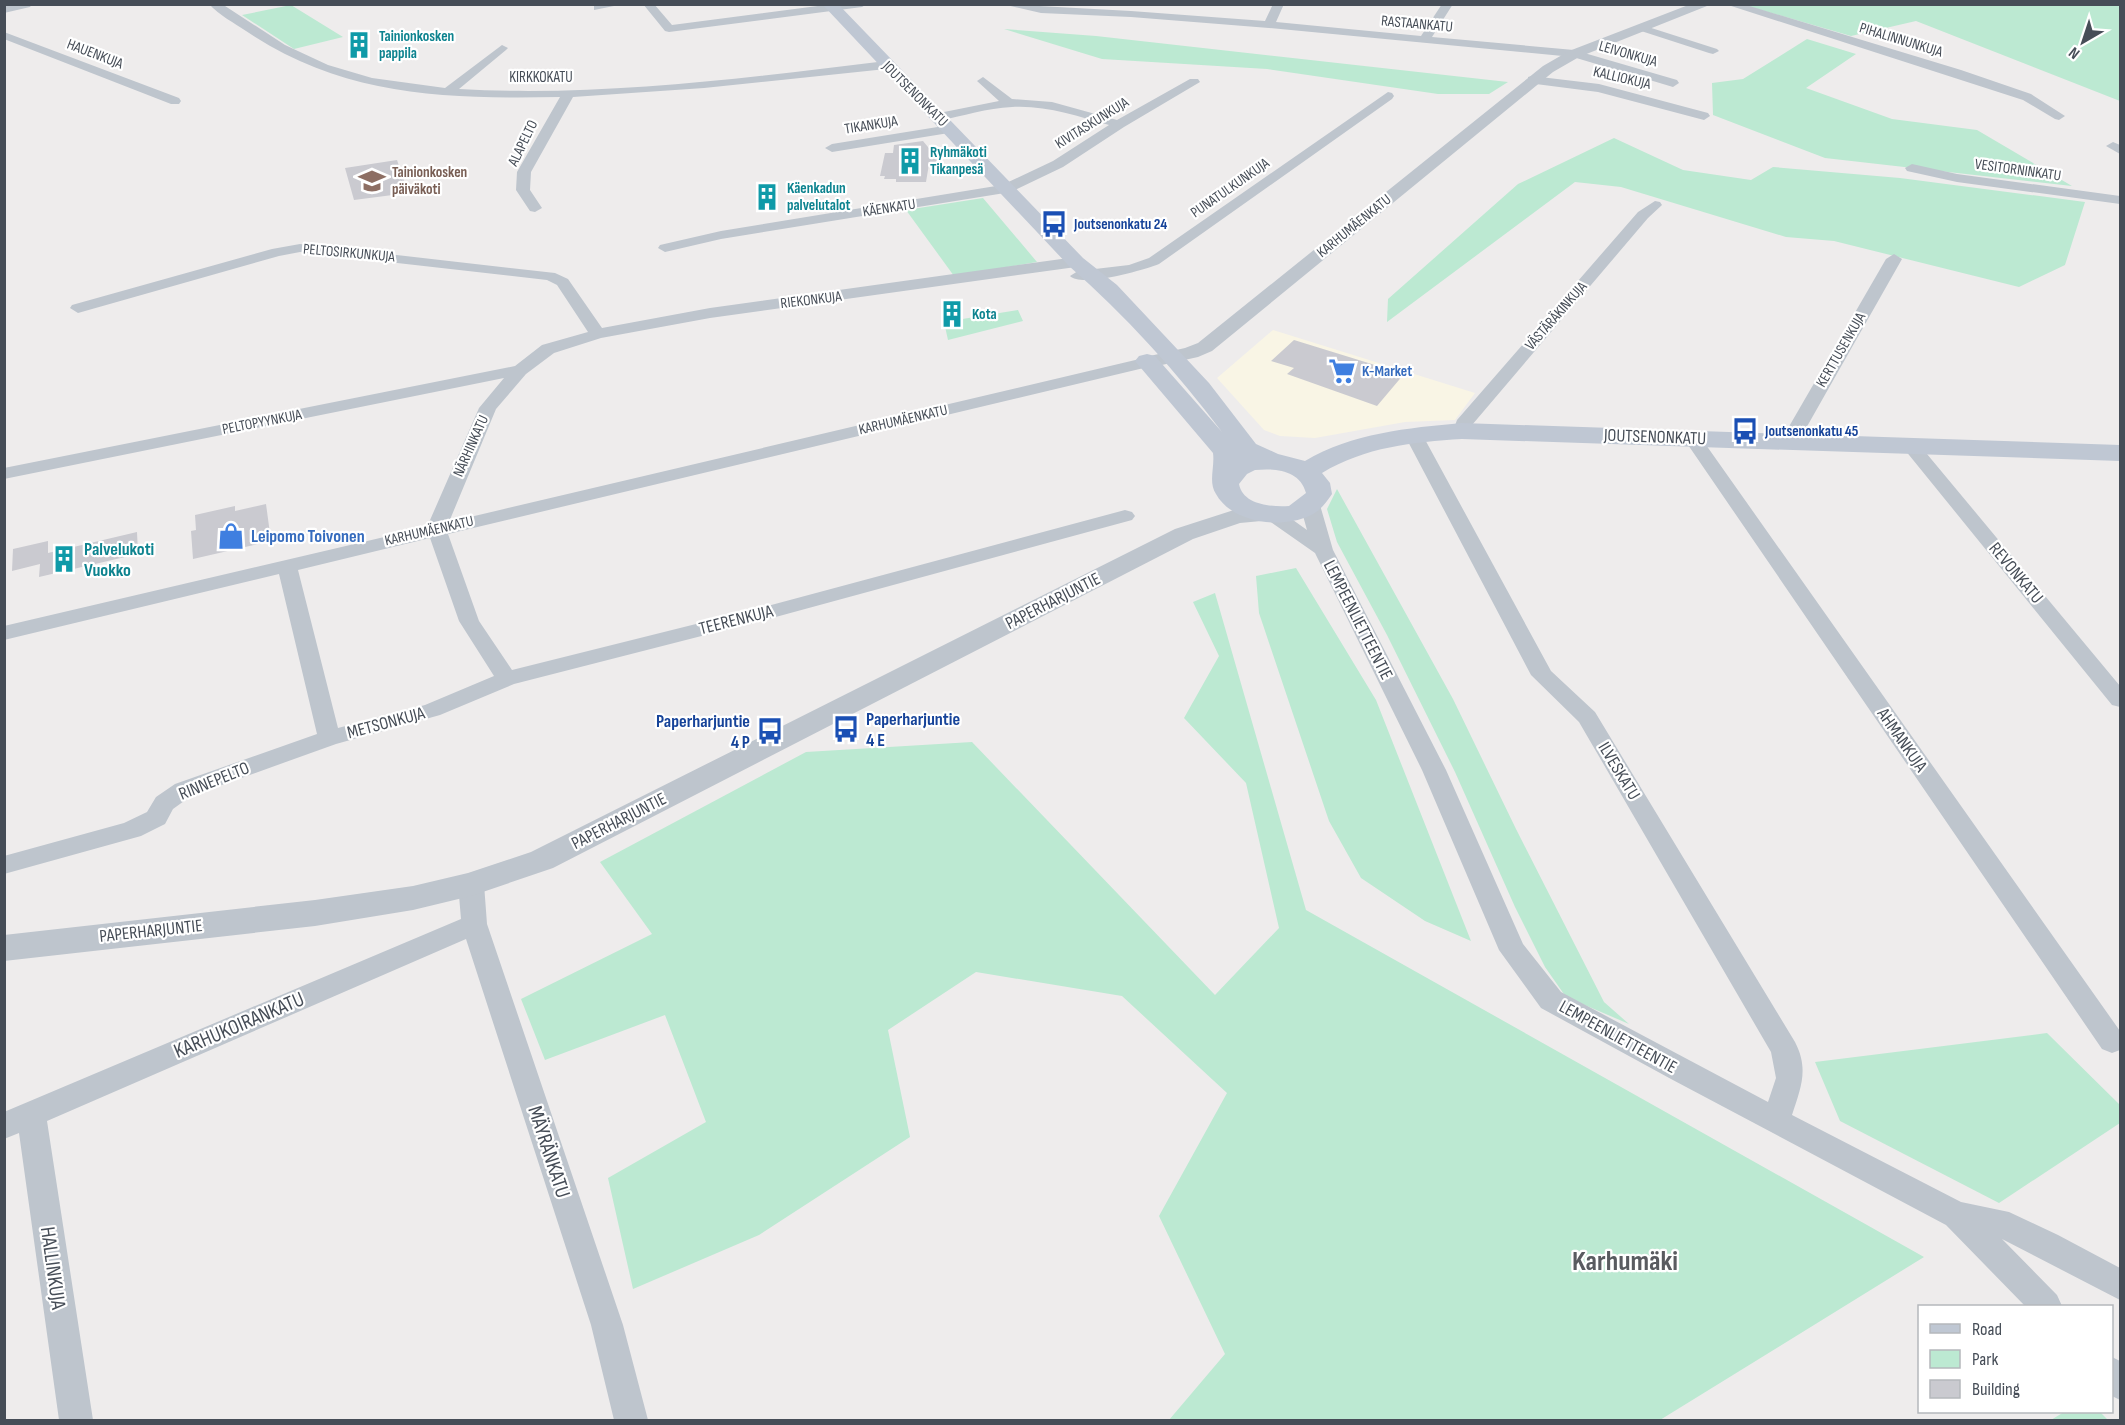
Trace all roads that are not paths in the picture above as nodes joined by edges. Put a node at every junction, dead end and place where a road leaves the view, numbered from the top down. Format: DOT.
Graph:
graph roads {
  1 [pos="25,4"];
  2 [pos="214,4"];
  3 [pos="619,4"];
  4 [pos="648,4"];
  5 [pos="862,4"];
  6 [pos="1007,4"];
  7 [pos="1278,4"];
  8 [pos="1448,4"];
  9 [pos="1705,4"];
  10 [pos="1730,4"];
  11 [pos="831,7"];
  12 [pos="598,8"];
  13 [pos="4,9"];
  14 [pos="1269,25"];
  15 [pos="1642,28"];
  16 [pos="4,35"];
  17 [pos="1424,39"];
  18 [pos="502,48"];
  19 [pos="1713,51"];
  20 [pos="1574,54"];
  21 [pos="886,65"];
  22 [pos="1532,80"];
  23 [pos="983,81"];
  24 [pos="1194,82"];
  25 [pos="1673,83"];
  26 [pos="448,91"];
  27 [pos="568,94"];
  28 [pos="1388,96"];
  29 [pos="174,101"];
  30 [pos="1010,103"];
  31 [pos="1704,116"];
  32 [pos="2059,116"];
  33 [pos="944,123"];
  34 [pos="1119,124"];
  35 [pos="832,148"];
  36 [pos="1912,168"];
  37 [pos="1006,189"];
  38 [pos="2121,200"];
  39 [pos="1655,205"];
  40 [pos="536,207"];
  41 [pos="665,248"];
  42 [pos="1894,259"];
  43 [pos="1082,270"];
  44 [pos="78,308"];
  45 [pos="598,334"];
  46 [pos="548,349"];
  47 [pos="1160,360"];
  48 [pos="520,370"];
  49 [pos="1462,431"];
  50 [pos="1413,434"];
  51 [pos="1693,439"];
  52 [pos="1803,442"];
  53 [pos="1911,446"];
  54 [pos="2121,453"];
  55 [pos="1273,462"];
  56 [pos="1306,472"];
  57 [pos="4,474"];
  58 [pos="1225,485"];
  59 [pos="1310,505"];
  60 [pos="1272,514"];
  61 [pos="1125,516"];
  62 [pos="436,529"];
  63 [pos="1184,534"];
  64 [pos="1323,550"];
  65 [pos="286,565"];
  66 [pos="4,633"];
  67 [pos="507,679"];
  68 [pos="2121,700"];
  69 [pos="329,738"];
  70 [pos="4,865"];
  71 [pos="471,884"];
  72 [pos="474,924"];
  73 [pos="4,948"];
  74 [pos="2112,1041"];
  75 [pos="1776,1120"];
  76 [pos="17,1121"];
  77 [pos="1957,1215"];
  78 [pos="2121,1285"];
  79 [pos="2045,1305"];
  80 [pos="76,1420"];
  81 [pos="632,1420"];
  1 -- 13 [label="street"];
  2 -- 26 [label="street, KIRKKOKATU"];
  3 -- 12 [label="street"];
  4 -- 11 [label="street"];
  5 -- 11 [label="street"];
  6 -- 14 [label="street, RASTAANKATU"];
  7 -- 14 [label="street"];
  8 -- 17 [label="street"];
  9 -- 15 [label="street, KARHUMÄENKATU"];
  10 -- 32 [label="street, PIHALINNUNKUJA"];
  11 -- 21 [label="main road, JOUTSENONKATU"];
  14 -- 17 [label="street, RASTAANKATU"];
  15 -- 19 [label="street"];
  15 -- 20 [label="street, KARHUMÄENKATU"];
  16 -- 29 [label="street, HAUENKUJA"];
  17 -- 20 [label="street, RASTAANKATU"];
  18 -- 26 [label="street"];
  20 -- 22 [label="street, KARHUMÄENKATU"];
  20 -- 25 [label="street, LEIVONKUJA"];
  21 -- 27 [label="street, KIRKKOKATU"];
  21 -- 33 [label="main road, JOUTSENONKATU"];
  22 -- 31 [label="street, KALLIOKUJA"];
  22 -- 47 [label="street, KARHUMÄENKATU"];
  23 -- 30 [label="street"];
  24 -- 34 [label="street, KIVITASKUNKUJA"];
  26 -- 27 [label="street, KIRKKOKATU"];
  27 -- 40 [label="street, ALAPELTO"];
  28 -- 43 [label="street, PUNATULKUNKUJA"];
  30 -- 33 [label="street, TIKANKUJA"];
  30 -- 34 [label="street, TIKANKUJA"];
  33 -- 35 [label="street, TIKANKUJA"];
  33 -- 37 [label="main road, JOUTSENONKATU"];
  34 -- 37 [label="street, KIVITASKUNKUJA"];
  36 -- 38 [label="street, VESITORNINKATU"];
  37 -- 41 [label="street, KÄENKATU"];
  37 -- 43 [label="main road, JOUTSENONKATU"];
  39 -- 49 [label="street, VÄSTÄRÄKINKUJA"];
  42 -- 52 [label="street, KERTTUSENKUJA"];
  43 -- 45 [label="street, RIEKONKUJA"];
  43 -- 47 [label="main road, JOUTSENONKATU"];
  44 -- 45 [label="street, PELTOSIRKUNKUJA"];
  45 -- 46 [label="street, RIEKONKUJA"];
  46 -- 48 [label="street, NÄRHINKATU"];
  47 -- 55 [label="main road, JOUTSENONKATU"];
  47 -- 58 [label="main road, JOUTSENONKATU"];
  47 -- 62 [label="street, KARHUMÄENKATU"];
  48 -- 57 [label="street, PELTOPYYNKUJA"];
  48 -- 62 [label="street, NÄRHINKATU"];
  49 -- 50 [label="main road, JOUTSENONKATU"];
  49 -- 51 [label="main road, JOUTSENONKATU"];
  50 -- 56 [label="main road, JOUTSENONKATU"];
  50 -- 75 [label="street, ILVESKATU"];
  51 -- 52 [label="main road, JOUTSENONKATU"];
  51 -- 74 [label="street, AHMANKUJA"];
  52 -- 53 [label="main road, JOUTSENONKATU"];
  53 -- 54 [label="main road, JOUTSENONKATU"];
  53 -- 68 [label="street, REVONKATU"];
  55 -- 56 [label="main road"];
  55 -- 58 [label="main road"];
  56 -- 59 [label="main road"];
  58 -- 60 [label="main road"];
  58 -- 63 [label="street, PAPERHARJUNTIE"];
  59 -- 60 [label="main road"];
  59 -- 64 [label="street, LEMPEENLIETTEENTIE"];
  60 -- 63 [label="street, PAPERHARJUNTIE"];
  60 -- 64 [label="street, LEMPEENLIETTEENTIE"];
  61 -- 67 [label="street, TEERENKUJA"];
  62 -- 65 [label="street, KARHUMÄENKATU"];
  62 -- 67 [label="street"];
  63 -- 71 [label="street, PAPERHARJUNTIE"];
  64 -- 75 [label="street, LEMPEENLIETTEENTIE"];
  65 -- 66 [label="street, KARHUMÄENKATU"];
  65 -- 69 [label="street, METSONKUJA"];
  67 -- 69 [label="street, METSONKUJA"];
  69 -- 70 [label="street, RINNEPELTO"];
  71 -- 72 [label="street, MÄYRÄNKATU"];
  71 -- 73 [label="street, PAPERHARJUNTIE"];
  72 -- 76 [label="street, KARHUKOIRANKATU"];
  72 -- 81 [label="street, MÄYRÄNKATU"];
  75 -- 77 [label="street, LEMPEENLIETTEENTIE"];
  76 -- 80 [label="street, HALLINKUJA"];
  77 -- 78 [label="street"];
  77 -- 79 [label="street, LEMPEENLIETTEENTIE"];
}
